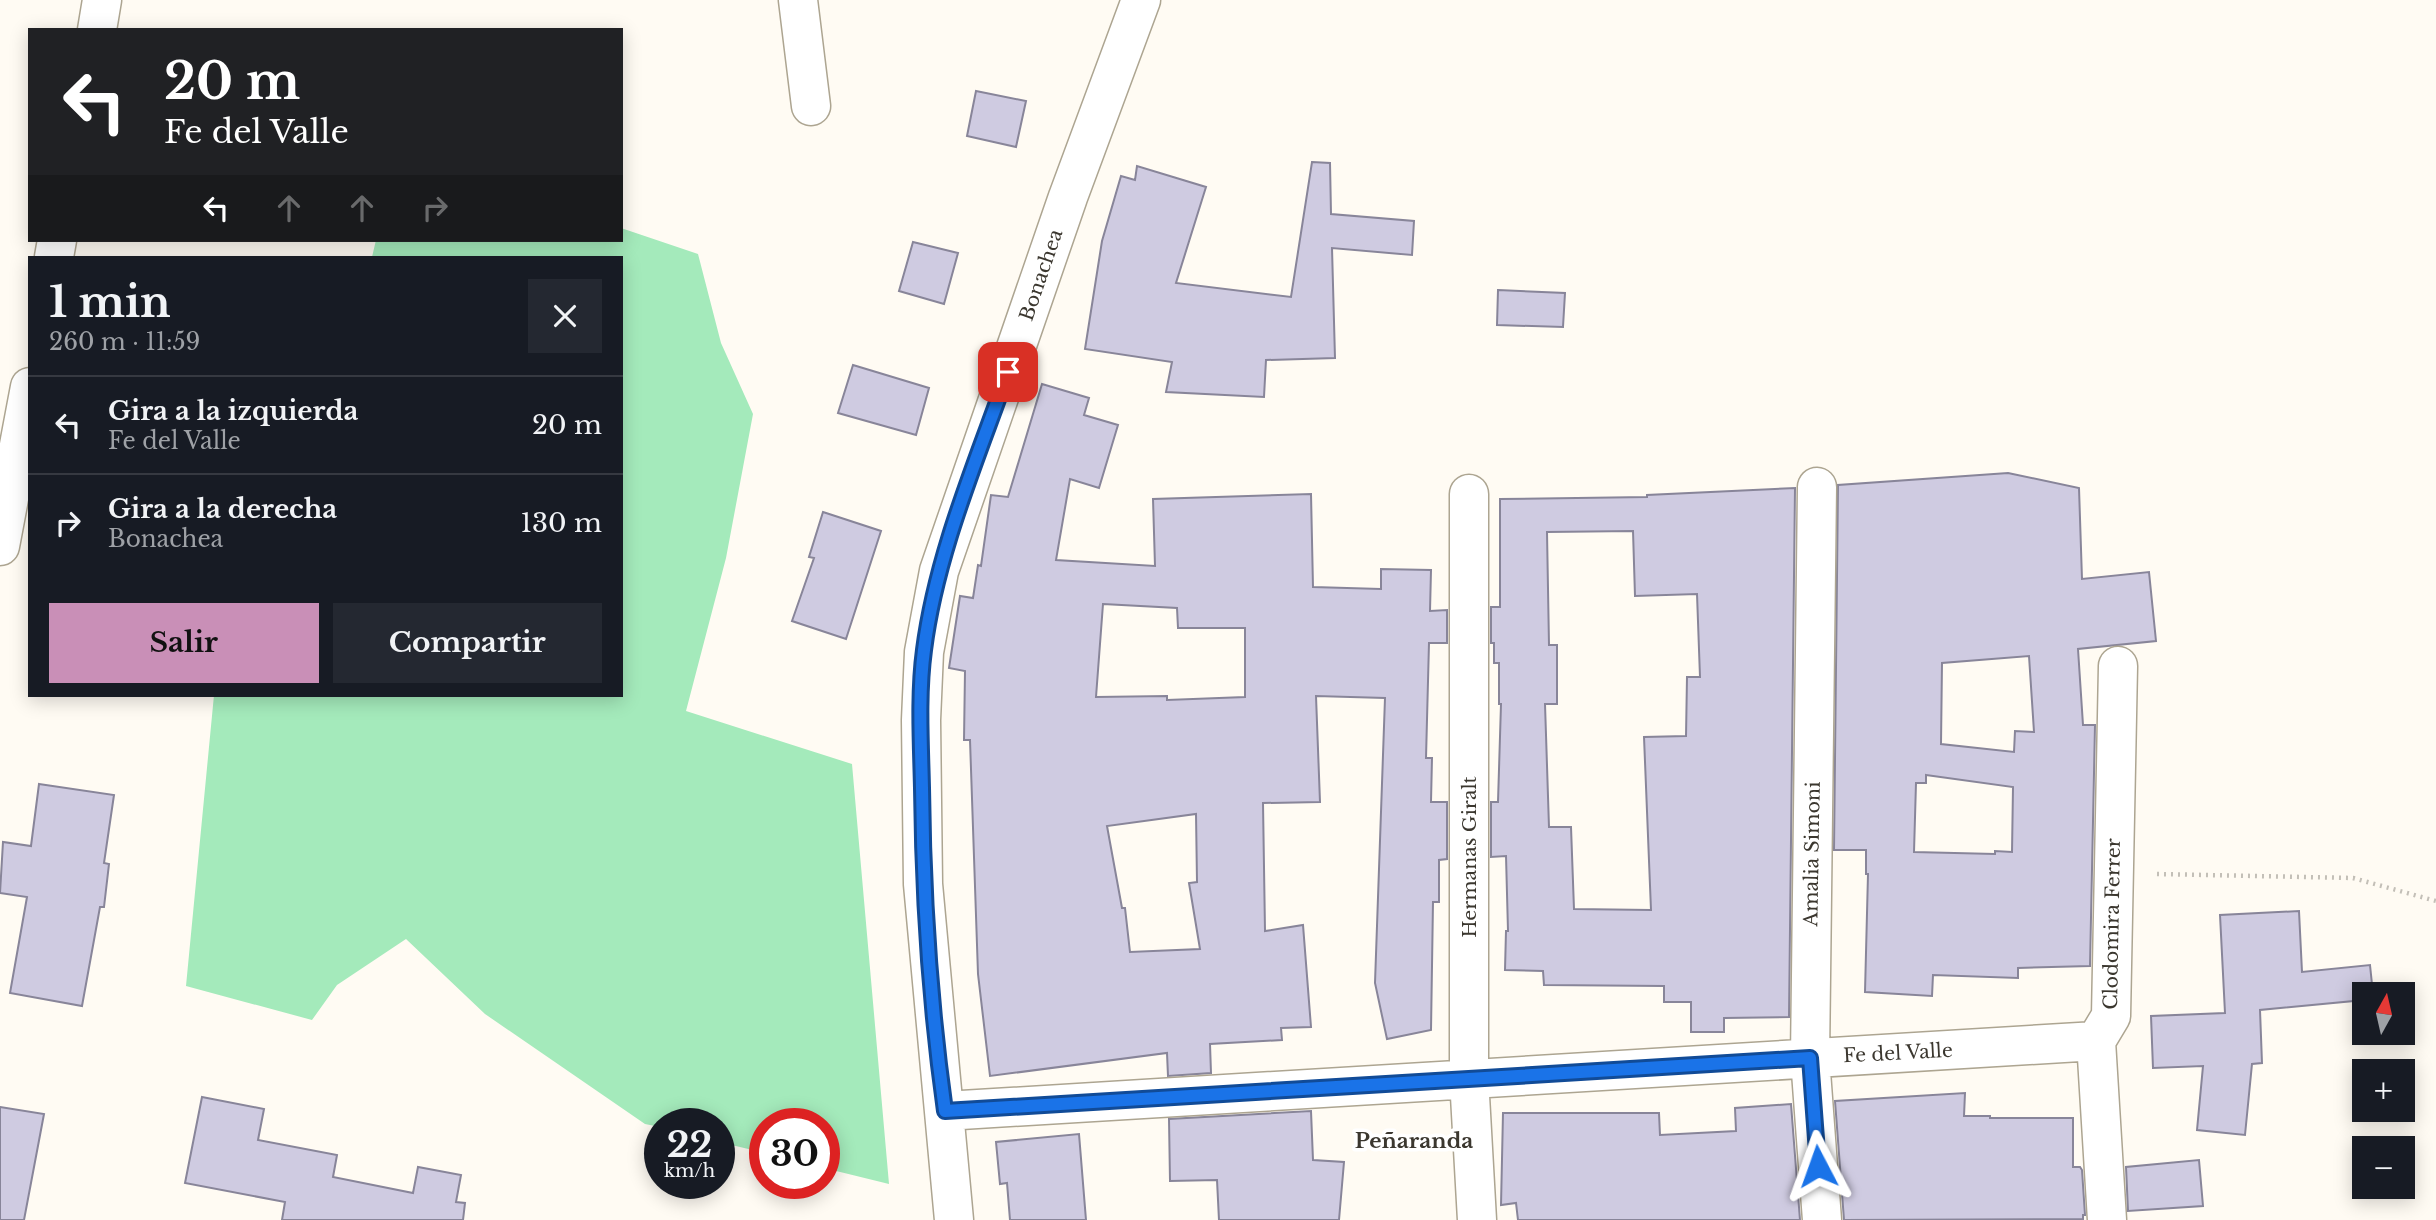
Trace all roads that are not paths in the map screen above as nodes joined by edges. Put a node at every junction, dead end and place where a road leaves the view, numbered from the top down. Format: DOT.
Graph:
graph roads {
  1 [pos="102,0"];
  2 [pos="798,0"];
  3 [pos="1141,0"];
  4 [pos="97,28"];
  5 [pos="811,106"];
  6 [pos="28,398"];
  7 [pos="1817,487"];
  8 [pos="1469,494"];
  9 [pos="0,546"];
  10 [pos="2118,666"];
  11 [pos="2096,1041"];
  12 [pos="1810,1058"];
  13 [pos="1469,1078"];
  14 [pos="945,1111"];
  15 [pos="954,1220"];
  16 [pos="1477,1220"];
  17 [pos="1822,1220"];
  18 [pos="2108,1220"];
  1 -- 4 [label="street"];
  2 -- 5 [label="street"];
  3 -- 14 [label="street, Bonachea"];
  6 -- 9 [label="street"];
  7 -- 12 [label="street, Amalia Simoni"];
  8 -- 13 [label="street, Hermanas Giralt"];
  10 -- 11 [label="street, Clodomira Ferrer"];
  11 -- 12 [label="street, Fe del Valle"];
  11 -- 18 [label="street, Clodomira Ferrer"];
  12 -- 13 [label="street, Fe del Valle"];
  12 -- 17 [label="street, Amalia Simoni"];
  13 -- 14 [label="street, Fe del Valle"];
  13 -- 16 [label="street, Hermanas Giralt"];
  14 -- 15 [label="street, Bonachea"];
}
